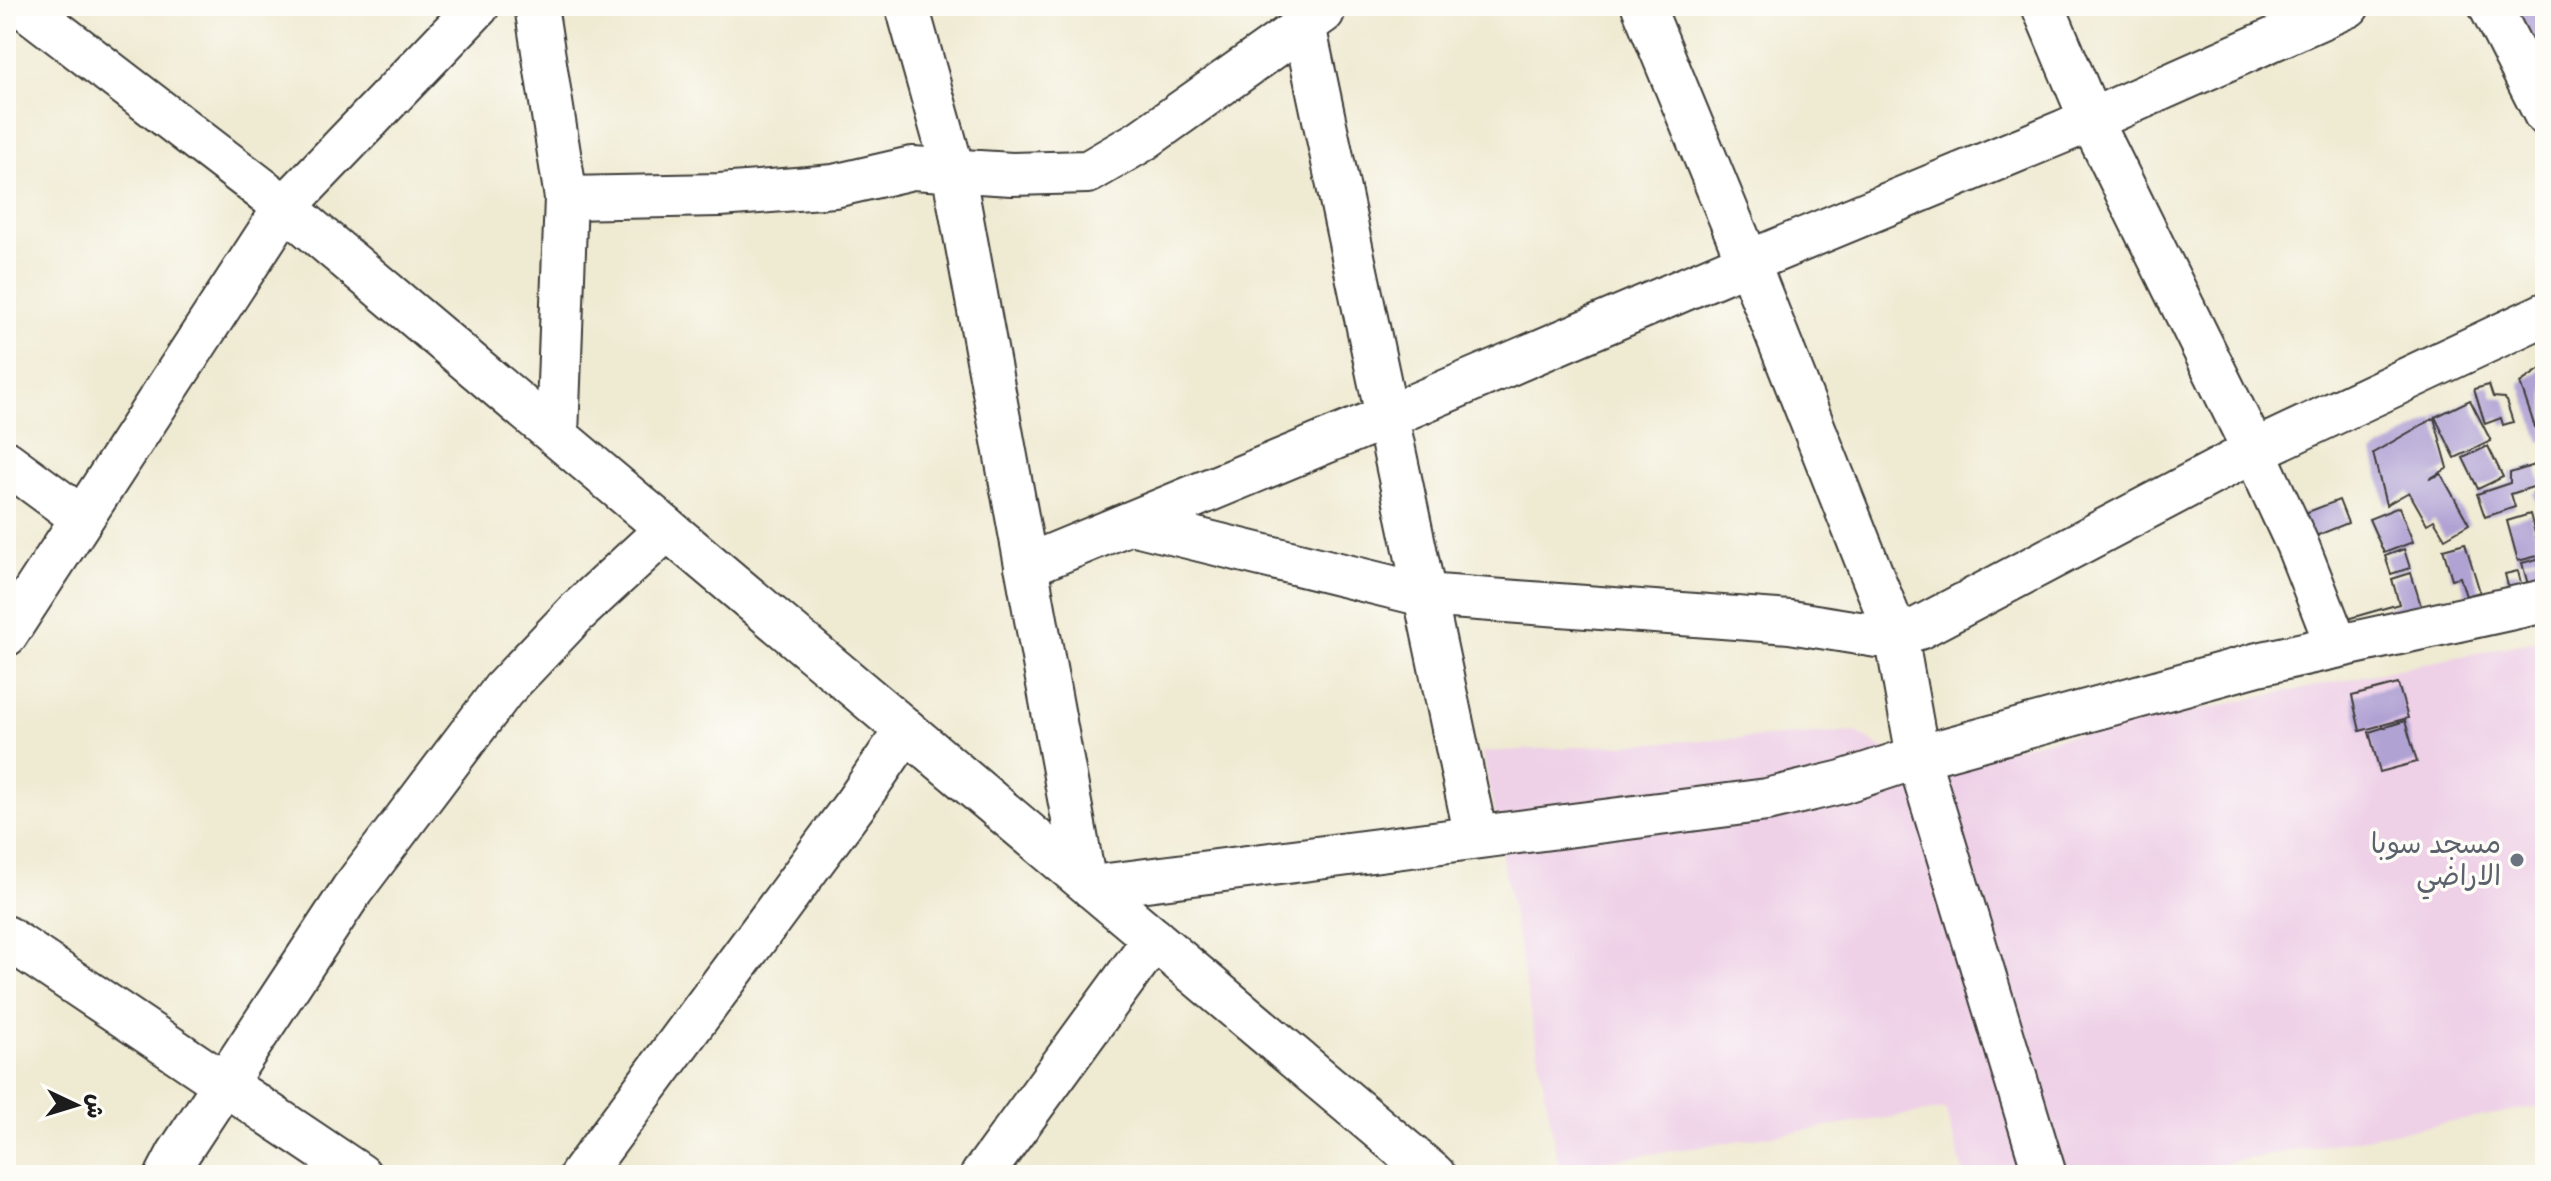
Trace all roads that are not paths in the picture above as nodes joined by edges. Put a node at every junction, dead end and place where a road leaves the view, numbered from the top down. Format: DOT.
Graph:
graph roads {
  1 [pos="478,6"];
  2 [pos="536,6"];
  3 [pos="907,6"];
  4 [pos="1643,6"];
  5 [pos="2043,6"];
  6 [pos="2348,6"];
  7 [pos="2490,6"];
  8 [pos="29,8"];
  9 [pos="1312,12"];
  10 [pos="2545,114"];
  11 [pos="2091,120"];
  12 [pos="953,170"];
  13 [pos="566,198"];
  14 [pos="285,207"];
  15 [pos="1748,262"];
  16 [pos="2545,314"];
  17 [pos="1386,417"];
  18 [pos="557,435"];
  19 [pos="2254,451"];
  20 [pos="6,462"];
  21 [pos="82,518"];
  22 [pos="1131,523"];
  23 [pos="667,529"];
  24 [pos="1026,566"];
  25 [pos="1424,595"];
  26 [pos="2545,601"];
  27 [pos="6,635"];
  28 [pos="1896,635"];
  29 [pos="2337,646"];
  30 [pos="906,730"];
  31 [pos="1918,757"];
  32 [pos="1476,837"];
  33 [pos="1088,883"];
  34 [pos="6,937"];
  35 [pos="1154,939"];
  36 [pos="224,1084"];
  37 [pos="1409,1167"];
  38 [pos="167,1175"];
  39 [pos="360,1175"];
  40 [pos="581,1175"];
  41 [pos="982,1175"];
  42 [pos="2045,1175"];
  1 -- 14 [label="street"];
  2 -- 13 [label="street"];
  3 -- 12 [label="street"];
  4 -- 15 [label="street"];
  5 -- 11 [label="street"];
  6 -- 11 [label="street"];
  7 -- 10 [label="street"];
  8 -- 14 [label="street"];
  9 -- 12 [label="street"];
  9 -- 17 [label="street"];
  11 -- 15 [label="street"];
  11 -- 19 [label="street"];
  12 -- 13 [label="street"];
  12 -- 24 [label="street"];
  13 -- 18 [label="street"];
  14 -- 18 [label="street"];
  14 -- 21 [label="street"];
  15 -- 17 [label="street"];
  15 -- 28 [label="street"];
  16 -- 19 [label="street"];
  17 -- 22 [label="street"];
  17 -- 25 [label="street"];
  18 -- 23 [label="street"];
  19 -- 28 [label="street"];
  19 -- 29 [label="street"];
  20 -- 21 [label="street"];
  21 -- 27 [label="street"];
  22 -- 24 [label="street"];
  22 -- 25 [label="street"];
  23 -- 30 [label="street"];
  23 -- 36 [label="street"];
  24 -- 33 [label="street"];
  25 -- 28 [label="street"];
  25 -- 32 [label="street"];
  26 -- 29 [label="street"];
  28 -- 31 [label="street"];
  29 -- 31 [label="street"];
  30 -- 33 [label="street"];
  30 -- 40 [label="street"];
  31 -- 32 [label="street"];
  31 -- 42 [label="street"];
  32 -- 33 [label="street"];
  33 -- 35 [label="street"];
  34 -- 36 [label="street"];
  35 -- 37 [label="street"];
  35 -- 41 [label="street"];
  36 -- 38 [label="street"];
  36 -- 39 [label="street"];
}
